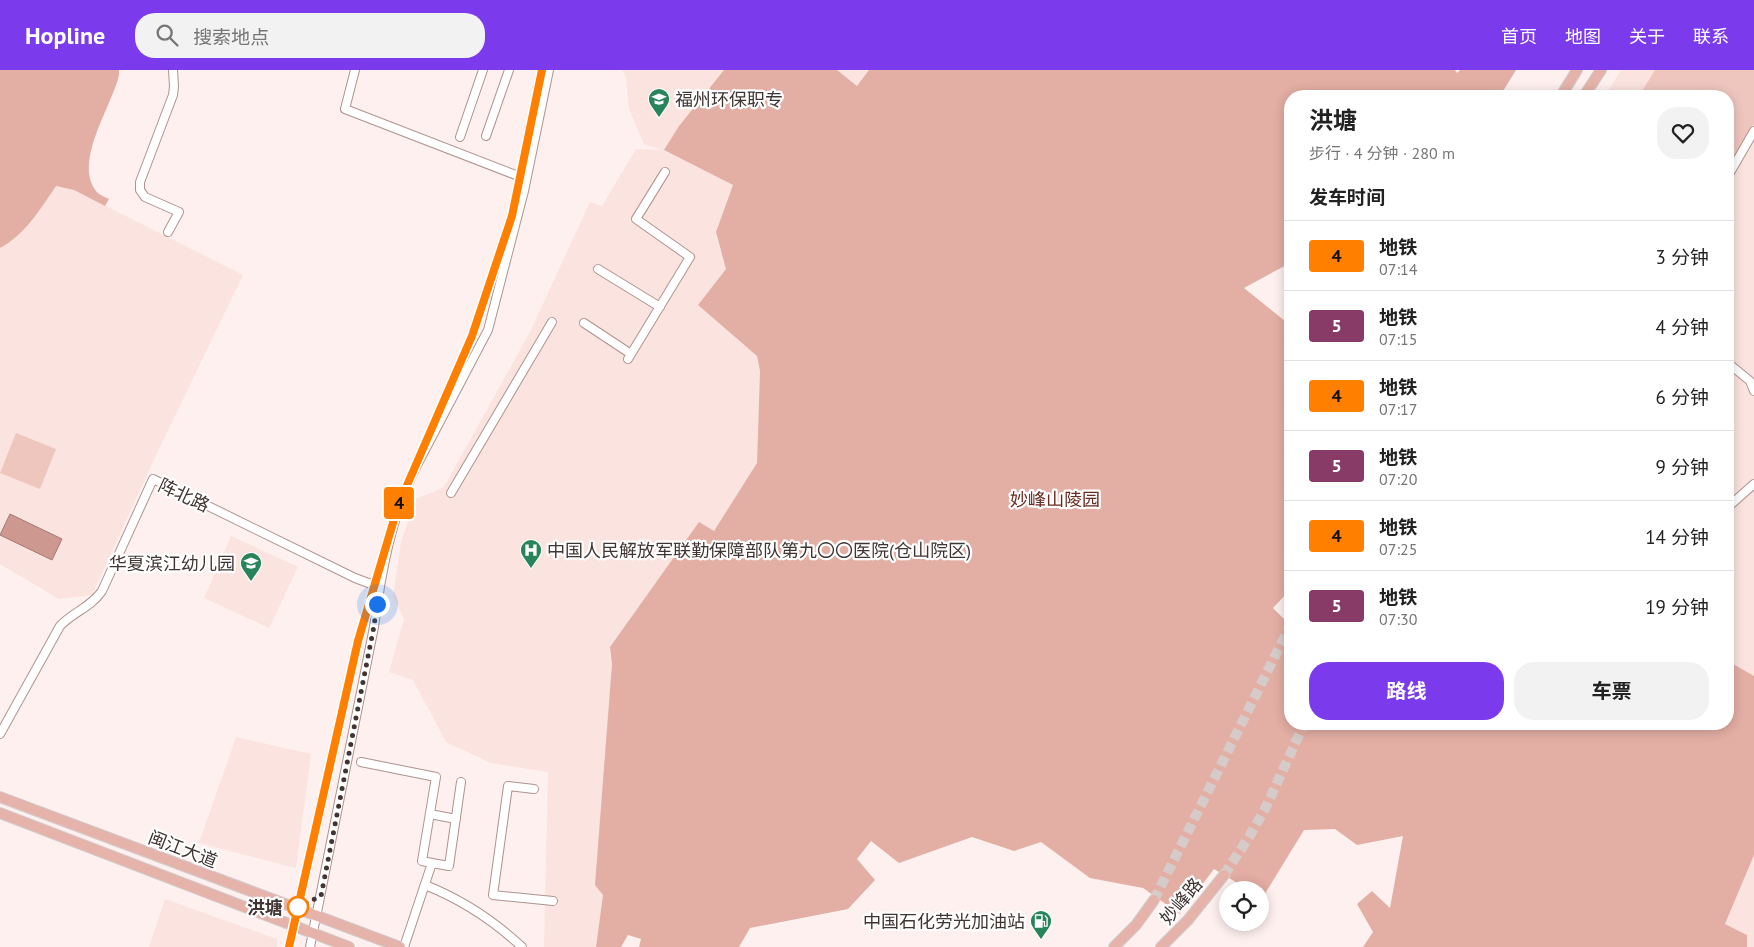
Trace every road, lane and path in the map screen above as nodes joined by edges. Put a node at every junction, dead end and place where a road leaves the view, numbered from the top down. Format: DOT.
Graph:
graph roads {
  1 [pos="173,70"];
  2 [pos="355,70"];
  3 [pos="483,70"];
  4 [pos="509,70"];
  5 [pos="549,70"];
  6 [pos="1578,70"];
  7 [pos="1600,73"];
  8 [pos="1565,90"];
  9 [pos="1588,90"];
  10 [pos="1754,131"];
  11 [pos="486,136"];
  12 [pos="460,137"];
  13 [pos="1734,166"];
  14 [pos="665,172"];
  15 [pos="526,179"];
  16 [pos="168,232"];
  17 [pos="598,270"];
  18 [pos="660,307"];
  19 [pos="552,322"];
  20 [pos="584,323"];
  21 [pos="1734,368"];
  22 [pos="1754,392"];
  23 [pos="1754,484"];
  24 [pos="451,493"];
  25 [pos="1734,502"];
  26 [pos="379,587"];
  27 [pos="0,734"];
  28 [pos="361,762"];
  29 [pos="462,782"];
  30 [pos="534,789"];
  31 [pos="0,797"];
  32 [pos="0,813"];
  33 [pos="430,814"];
  34 [pos="456,819"];
  35 [pos="432,863"];
  36 [pos="1224,875"];
  37 [pos="425,885"];
  38 [pos="1154,900"];
  39 [pos="553,901"];
  40 [pos="317,916"];
  41 [pos="354,930"];
  42 [pos="313,934"];
  43 [pos="310,947"];
  44 [pos="349,947"];
  45 [pos="383,947"];
  46 [pos="402,947"];
  47 [pos="522,947"];
  48 [pos="1114,947"];
  49 [pos="1161,947"];
  1 -- 16 [label="street"];
  2 -- 15 [label="street"];
  3 -- 12 [label="street"];
  4 -- 11 [label="street"];
  5 -- 15 [label="street"];
  6 -- 8 [label="main road"];
  7 -- 9 [label="main road"];
  10 -- 13 [label="street"];
  14 -- 18 [label="street"];
  15 -- 26 [label="street"];
  17 -- 18 [label="street"];
  18 -- 20 [label="street"];
  19 -- 24 [label="street"];
  21 -- 22 [label="street"];
  23 -- 25 [label="street"];
  26 -- 27 [label="street, 阵北路"];
  26 -- 40 [label="street"];
  28 -- 33 [label="street"];
  29 -- 34 [label="street"];
  30 -- 39 [label="street"];
  31 -- 40 [label="main road, 闽江大道"];
  32 -- 42 [label="main road, 闽江大道"];
  33 -- 34 [label="street"];
  33 -- 35 [label="street"];
  34 -- 35 [label="street"];
  35 -- 37 [label="street"];
  36 -- 49 [label="main road, 妙峰路"];
  37 -- 46 [label="street"];
  37 -- 47 [label="street"];
  38 -- 48 [label="main road, 妙峰路"];
  40 -- 41 [label="main road, 闽江大道"];
  40 -- 42 [label="street"];
  41 -- 45 [label="main road"];
  41 -- 46 [label="main road"];
  42 -- 43 [label="street"];
  42 -- 44 [label="main road, 闽江大道"];
}
